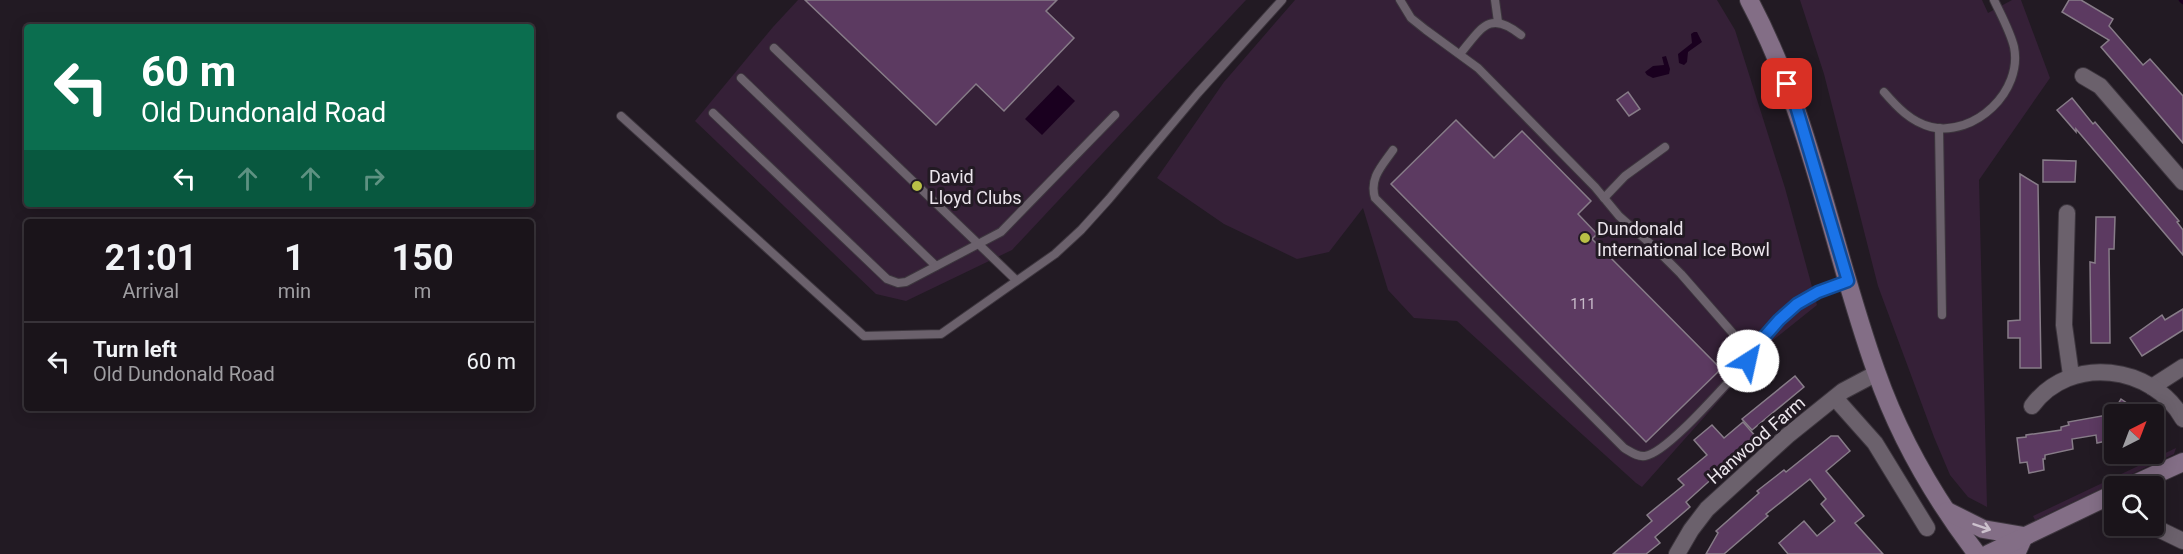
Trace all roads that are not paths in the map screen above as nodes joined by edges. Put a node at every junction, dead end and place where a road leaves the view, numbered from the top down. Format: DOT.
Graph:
graph roads {
  1 [pos="1282,0"];
  2 [pos="1400,0"];
  3 [pos="1495,0"];
  4 [pos="1749,0"];
  5 [pos="1994,0"];
  6 [pos="1498,22"];
  7 [pos="1521,35"];
  8 [pos="774,48"];
  9 [pos="1460,54"];
  10 [pos="2083,76"];
  11 [pos="741,78"];
  12 [pos="1884,92"];
  13 [pos="713,113"];
  14 [pos="1115,115"];
  15 [pos="621,116"];
  16 [pos="1939,128"];
  17 [pos="1665,147"];
  18 [pos="1394,150"];
  19 [pos="2183,182"];
  20 [pos="1604,198"];
  21 [pos="2067,213"];
  22 [pos="978,243"];
  23 [pos="936,266"];
  24 [pos="1016,280"];
  25 [pos="1848,281"];
  26 [pos="1941,315"];
  27 [pos="1750,353"];
  28 [pos="2183,368"];
  29 [pos="1877,373"];
  30 [pos="2071,375"];
  31 [pos="2152,387"];
  32 [pos="1834,398"];
  33 [pos="2032,406"];
  34 [pos="2183,419"];
  35 [pos="2183,462"];
  36 [pos="2152,476"];
  37 [pos="2104,498"];
  38 [pos="1943,508"];
  39 [pos="1927,528"];
  40 [pos="2164,532"];
  41 [pos="2024,536"];
  42 [pos="2183,541"];
  43 [pos="1677,554"];
  44 [pos="1977,554"];
  45 [pos="1988,554"];
  46 [pos="2016,554"];
  1 -- 24 [label="lane"];
  2 -- 9 [label="lane"];
  3 -- 6 [label="lane"];
  4 -- 25 [label="street"];
  5 -- 16 [label="lane"];
  6 -- 7 [label="lane"];
  6 -- 9 [label="lane"];
  8 -- 22 [label="lane"];
  9 -- 20 [label="lane"];
  10 -- 19 [label="street"];
  11 -- 23 [label="lane"];
  12 -- 16 [label="lane"];
  13 -- 23 [label="lane"];
  14 -- 22 [label="lane"];
  15 -- 24 [label="lane"];
  16 -- 26 [label="lane"];
  17 -- 20 [label="lane"];
  18 -- 27 [label="lane"];
  20 -- 27 [label="lane"];
  21 -- 30 [label="street"];
  22 -- 23 [label="lane"];
  22 -- 24 [label="lane"];
  25 -- 27 [label="lane"];
  25 -- 29 [label="street"];
  28 -- 31 [label="street"];
  29 -- 32 [label="street, Hanwood Farm"];
  29 -- 38 [label="street"];
  30 -- 31 [label="street"];
  30 -- 33 [label="street"];
  31 -- 34 [label="street"];
  32 -- 39 [label="street"];
  32 -- 43 [label="street, Hanwood Farm"];
  35 -- 36 [label="street"];
  37 -- 41 [label="street"];
  38 -- 41 [label="street, one-way"];
  38 -- 44 [label="street"];
  40 -- 42 [label="street"];
  41 -- 45 [label="street"];
  41 -- 46 [label="street"];
}
